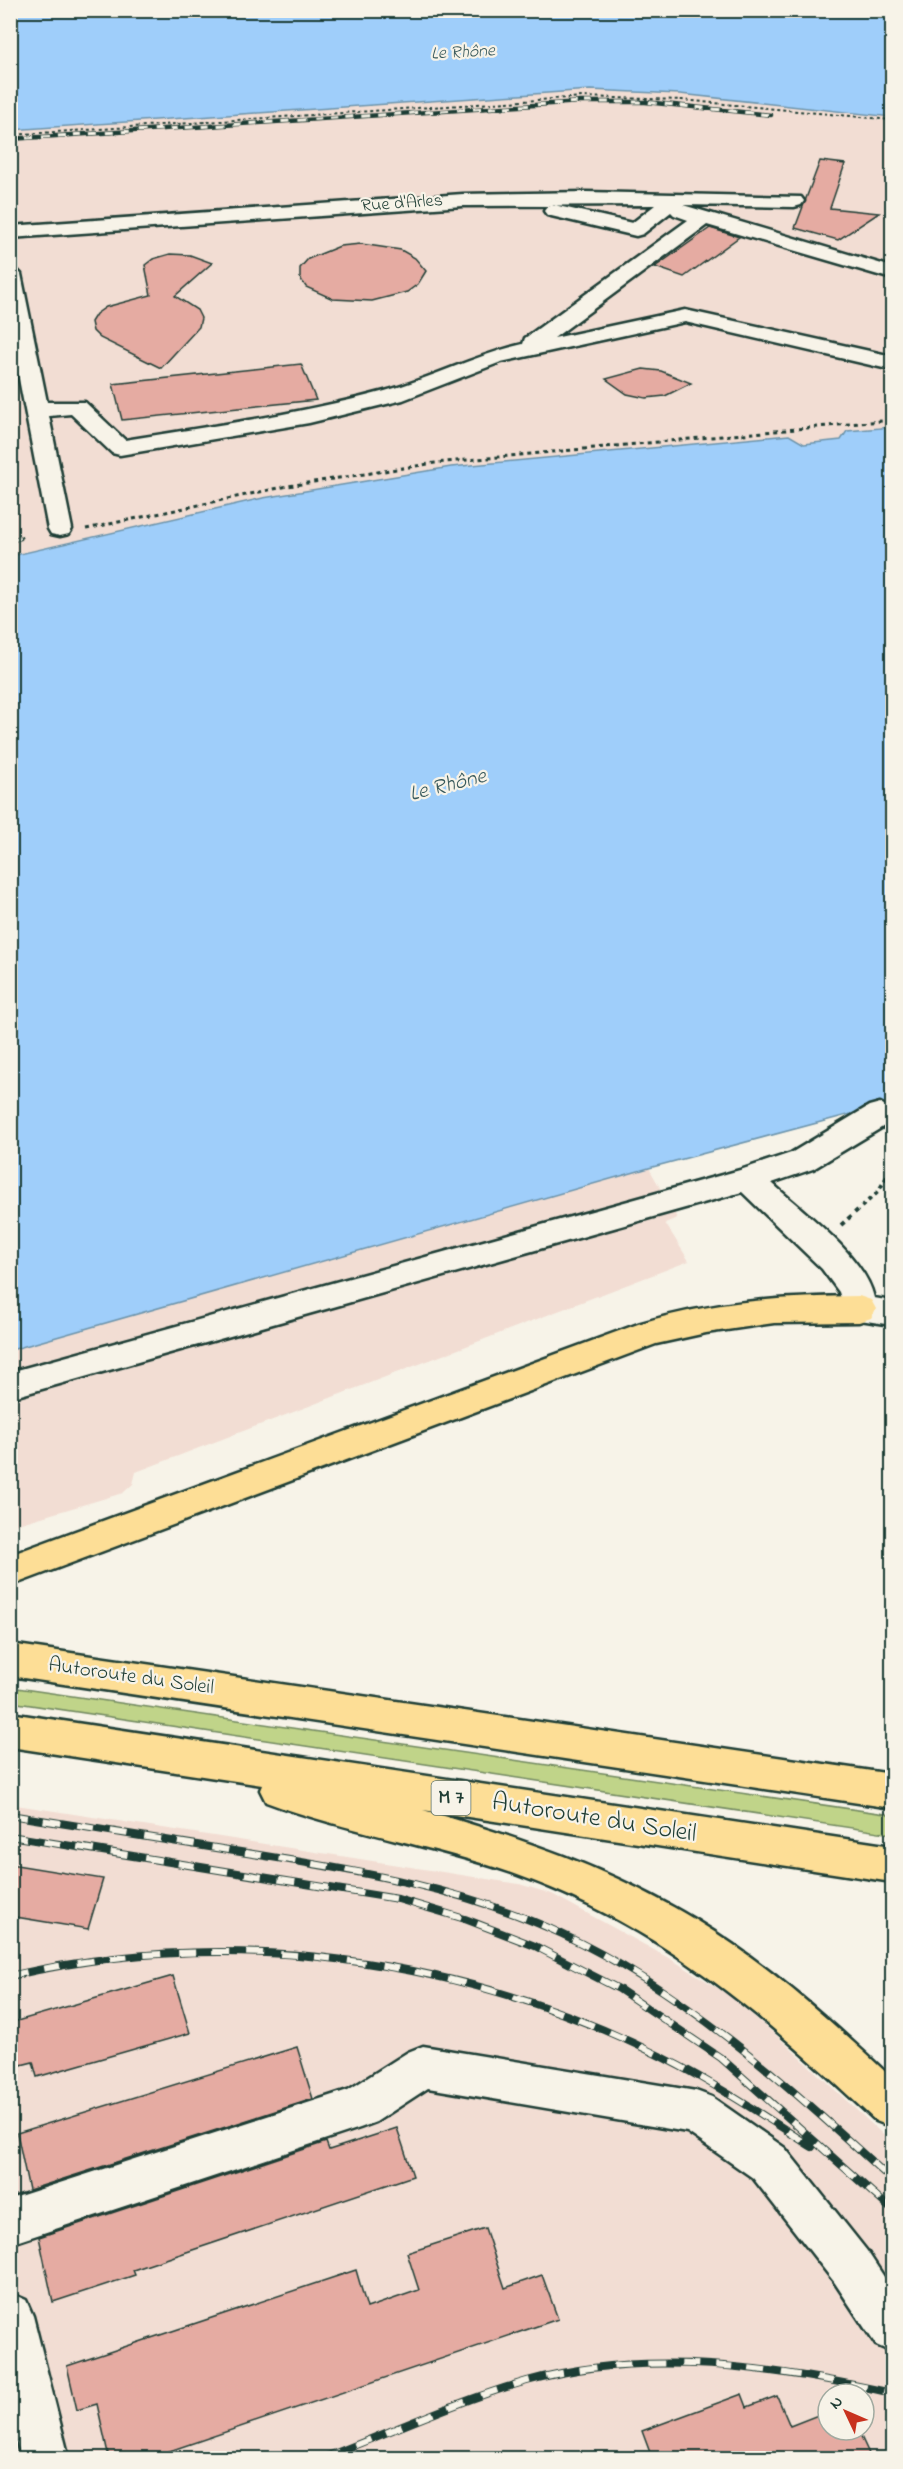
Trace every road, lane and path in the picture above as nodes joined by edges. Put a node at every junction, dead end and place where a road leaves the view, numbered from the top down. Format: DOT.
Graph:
graph roads {
  1 [pos="892,120"];
  2 [pos="10,135"];
  3 [pos="512,198"];
  4 [pos="794,201"];
  5 [pos="664,203"];
  6 [pos="705,218"];
  7 [pos="10,232"];
  8 [pos="892,273"];
  9 [pos="10,274"];
  10 [pos="522,351"];
  11 [pos="892,363"];
  12 [pos="21,378"];
  13 [pos="37,410"];
  14 [pos="892,420"];
  15 [pos="60,529"];
  16 [pos="880,1114"];
  17 [pos="892,1168"];
  18 [pos="748,1179"];
  19 [pos="822,1249"];
  20 [pos="859,1309"];
  21 [pos="892,1313"];
  22 [pos="10,1385"];
  23 [pos="10,1571"];
  24 [pos="10,1660"];
  25 [pos="10,1730"];
  26 [pos="134,1750"];
  27 [pos="892,1791"];
  28 [pos="892,1864"];
  29 [pos="892,2106"];
  30 [pos="10,2222"];
  31 [pos="10,2316"];
  32 [pos="892,2329"];
  33 [pos="45,2458"];
  1 -- 2 [label="path"];
  3 -- 5 [label="street, Rue d'Arles"];
  3 -- 5 [label="street"];
  3 -- 7 [label="street, Rue d'Arles"];
  4 -- 5 [label="street, Rue d'Arles"];
  5 -- 6 [label="street"];
  6 -- 8 [label="street"];
  6 -- 10 [label="street"];
  9 -- 12 [label="street"];
  10 -- 11 [label="street"];
  10 -- 13 [label="street"];
  12 -- 13 [label="street"];
  13 -- 15 [label="street"];
  14 -- 15 [label="path"];
  16 -- 18 [label="street"];
  17 -- 19 [label="path"];
  18 -- 19 [label="street"];
  18 -- 22 [label="street"];
  19 -- 20 [label="street"];
  20 -- 21 [label="street"];
  20 -- 23 [label="highway"];
  24 -- 27 [label="highway, Autoroute du Soleil"];
  25 -- 26 [label="highway, Autoroute du Soleil / M 7"];
  26 -- 28 [label="highway, Autoroute du Soleil / M 7"];
  26 -- 29 [label="highway"];
  30 -- 32 [label="street"];
  31 -- 33 [label="street"];
}
